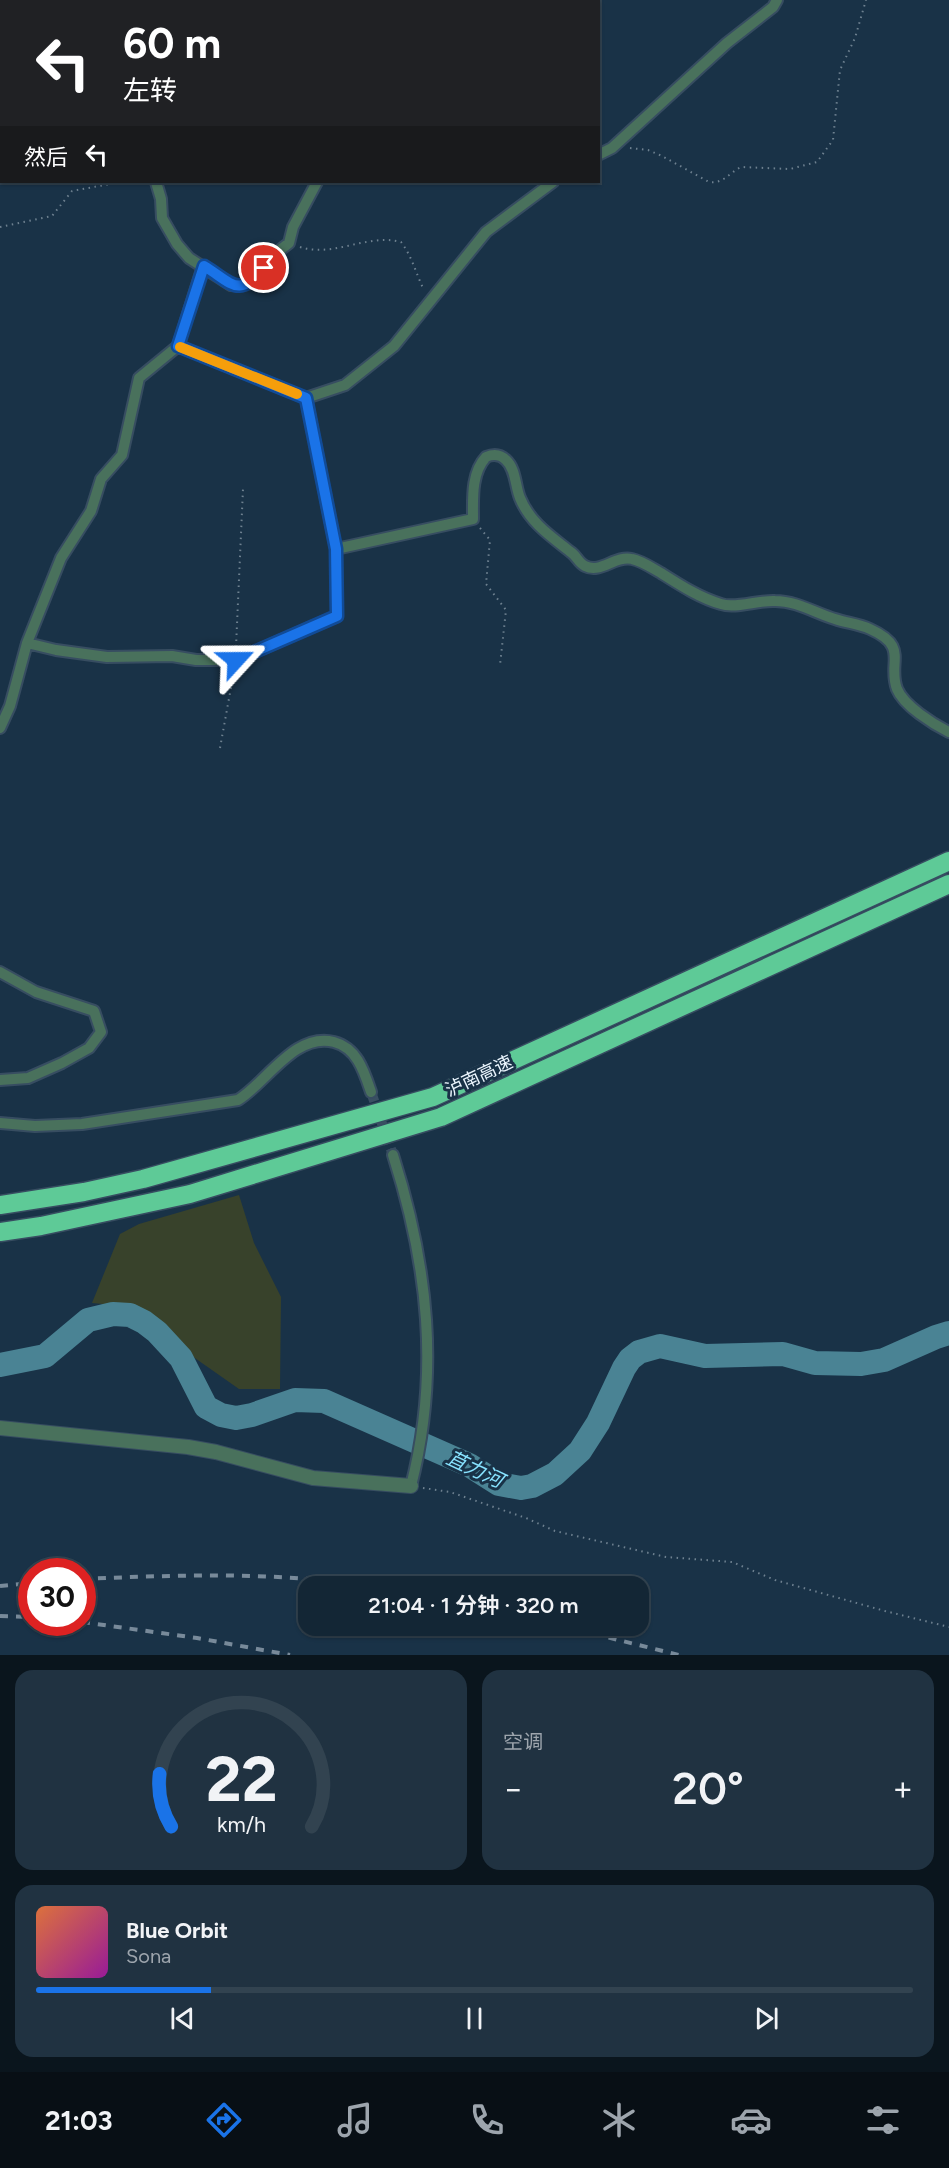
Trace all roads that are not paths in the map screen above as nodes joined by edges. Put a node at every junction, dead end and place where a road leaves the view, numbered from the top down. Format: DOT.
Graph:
graph roads {
  1 [pos="777,0"];
  2 [pos="600,155"];
  3 [pos="156,183"];
  4 [pos="316,183"];
  5 [pos="552,183"];
  6 [pos="204,266"];
  7 [pos="178,346"];
  8 [pos="306,398"];
  9 [pos="336,549"];
  10 [pos="27,643"];
  11 [pos="0,728"];
  12 [pos="949,732"];
  13 [pos="949,861"];
  14 [pos="949,884"];
  15 [pos="0,972"];
  16 [pos="0,1080"];
  17 [pos="371,1092"];
  18 [pos="0,1123"];
  19 [pos="393,1155"];
  20 [pos="0,1205"];
  21 [pos="0,1232"];
  22 [pos="0,1428"];
  23 [pos="411,1486"];
  1 -- 2 [label="street"];
  3 -- 6 [label="street"];
  4 -- 6 [label="street"];
  5 -- 8 [label="street"];
  6 -- 7 [label="street"];
  7 -- 8 [label="street"];
  7 -- 10 [label="street"];
  8 -- 9 [label="street"];
  9 -- 10 [label="street"];
  9 -- 12 [label="street"];
  10 -- 11 [label="street"];
  13 -- 20 [label="highway, 泸南高速"];
  14 -- 21 [label="highway, 泸南高速"];
  15 -- 16 [label="street"];
  17 -- 18 [label="street"];
  19 -- 23 [label="street"];
  22 -- 23 [label="street"];
}
